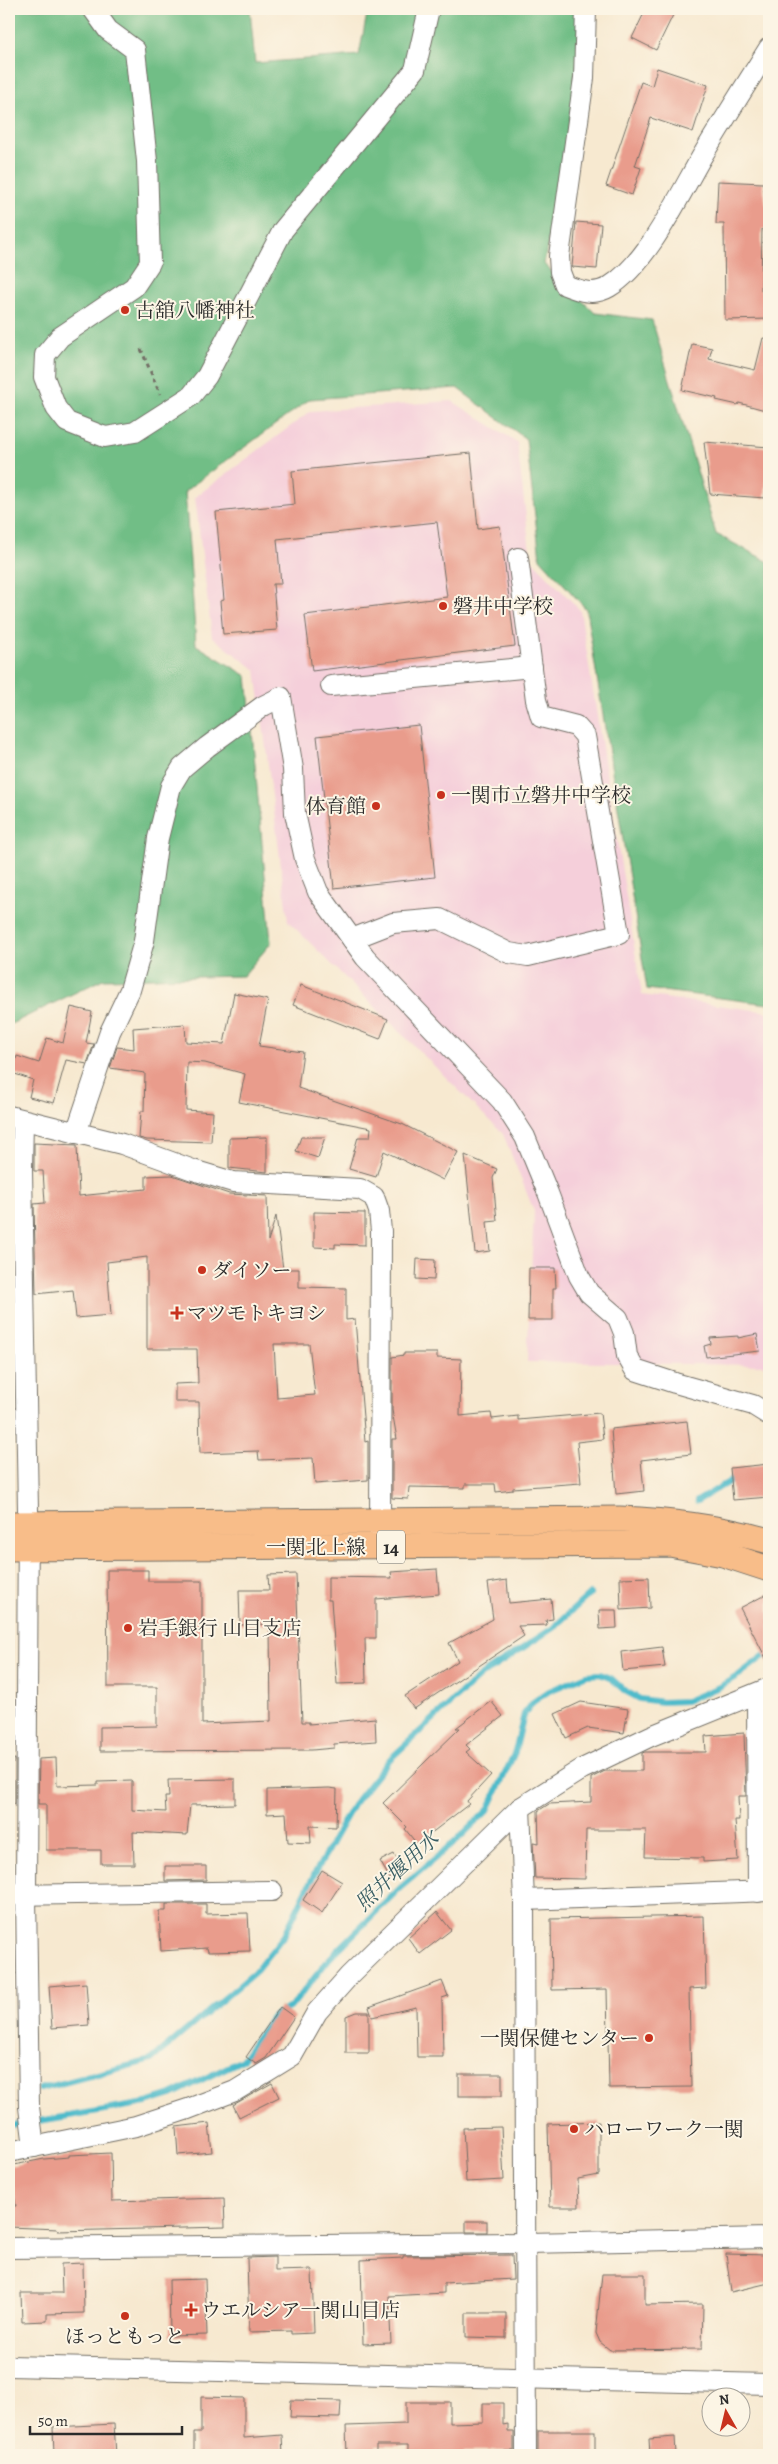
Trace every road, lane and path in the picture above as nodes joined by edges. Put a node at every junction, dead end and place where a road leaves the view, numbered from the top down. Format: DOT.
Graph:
graph roads {
  1 [pos="93,9"];
  2 [pos="429,9"];
  3 [pos="586,9"];
  4 [pos="769,48"];
  5 [pos="141,349"];
  6 [pos="167,411"];
  7 [pos="518,558"];
  8 [pos="532,667"];
  9 [pos="331,686"];
  10 [pos="352,939"];
  11 [pos="16,1118"];
  12 [pos="76,1133"];
  13 [pos="769,1415"];
  14 [pos="380,1521"];
  15 [pos="18,1536"];
  16 [pos="769,1541"];
  17 [pos="381,1547"];
  18 [pos="769,1570"];
  19 [pos="763,1691"];
  20 [pos="520,1808"];
  21 [pos="272,1891"];
  22 [pos="764,1891"];
  23 [pos="17,1895"];
  24 [pos="524,1900"];
  25 [pos="34,2147"];
  26 [pos="9,2152"];
  27 [pos="769,2238"];
  28 [pos="527,2243"];
  29 [pos="9,2248"];
  30 [pos="9,2366"];
  31 [pos="526,2378"];
  32 [pos="769,2384"];
  33 [pos="526,2455"];
  1 -- 6 [label="street"];
  2 -- 6 [label="street"];
  3 -- 4 [label="street"];
  5 -- 6 [label="path"];
  7 -- 8 [label="street"];
  8 -- 9 [label="street"];
  8 -- 10 [label="street"];
  10 -- 12 [label="street"];
  10 -- 13 [label="street"];
  11 -- 12 [label="street"];
  11 -- 15 [label="street"];
  12 -- 14 [label="street"];
  14 -- 15 [label="main road, 一関北上線 / 14"];
  14 -- 16 [label="main road, 一関北上線 / 14"];
  14 -- 17 [label="street"];
  15 -- 17 [label="main road, 一関北上線 / 14"];
  15 -- 23 [label="street"];
  17 -- 18 [label="main road, 一関北上線 / 14"];
  19 -- 20 [label="street"];
  19 -- 22 [label="street"];
  20 -- 24 [label="street"];
  20 -- 25 [label="street"];
  21 -- 23 [label="street"];
  22 -- 24 [label="street"];
  23 -- 25 [label="street"];
  24 -- 28 [label="street"];
  25 -- 26 [label="street"];
  27 -- 28 [label="street"];
  28 -- 29 [label="street"];
  28 -- 31 [label="street"];
  30 -- 31 [label="street"];
  31 -- 32 [label="street"];
  31 -- 33 [label="street"];
}
